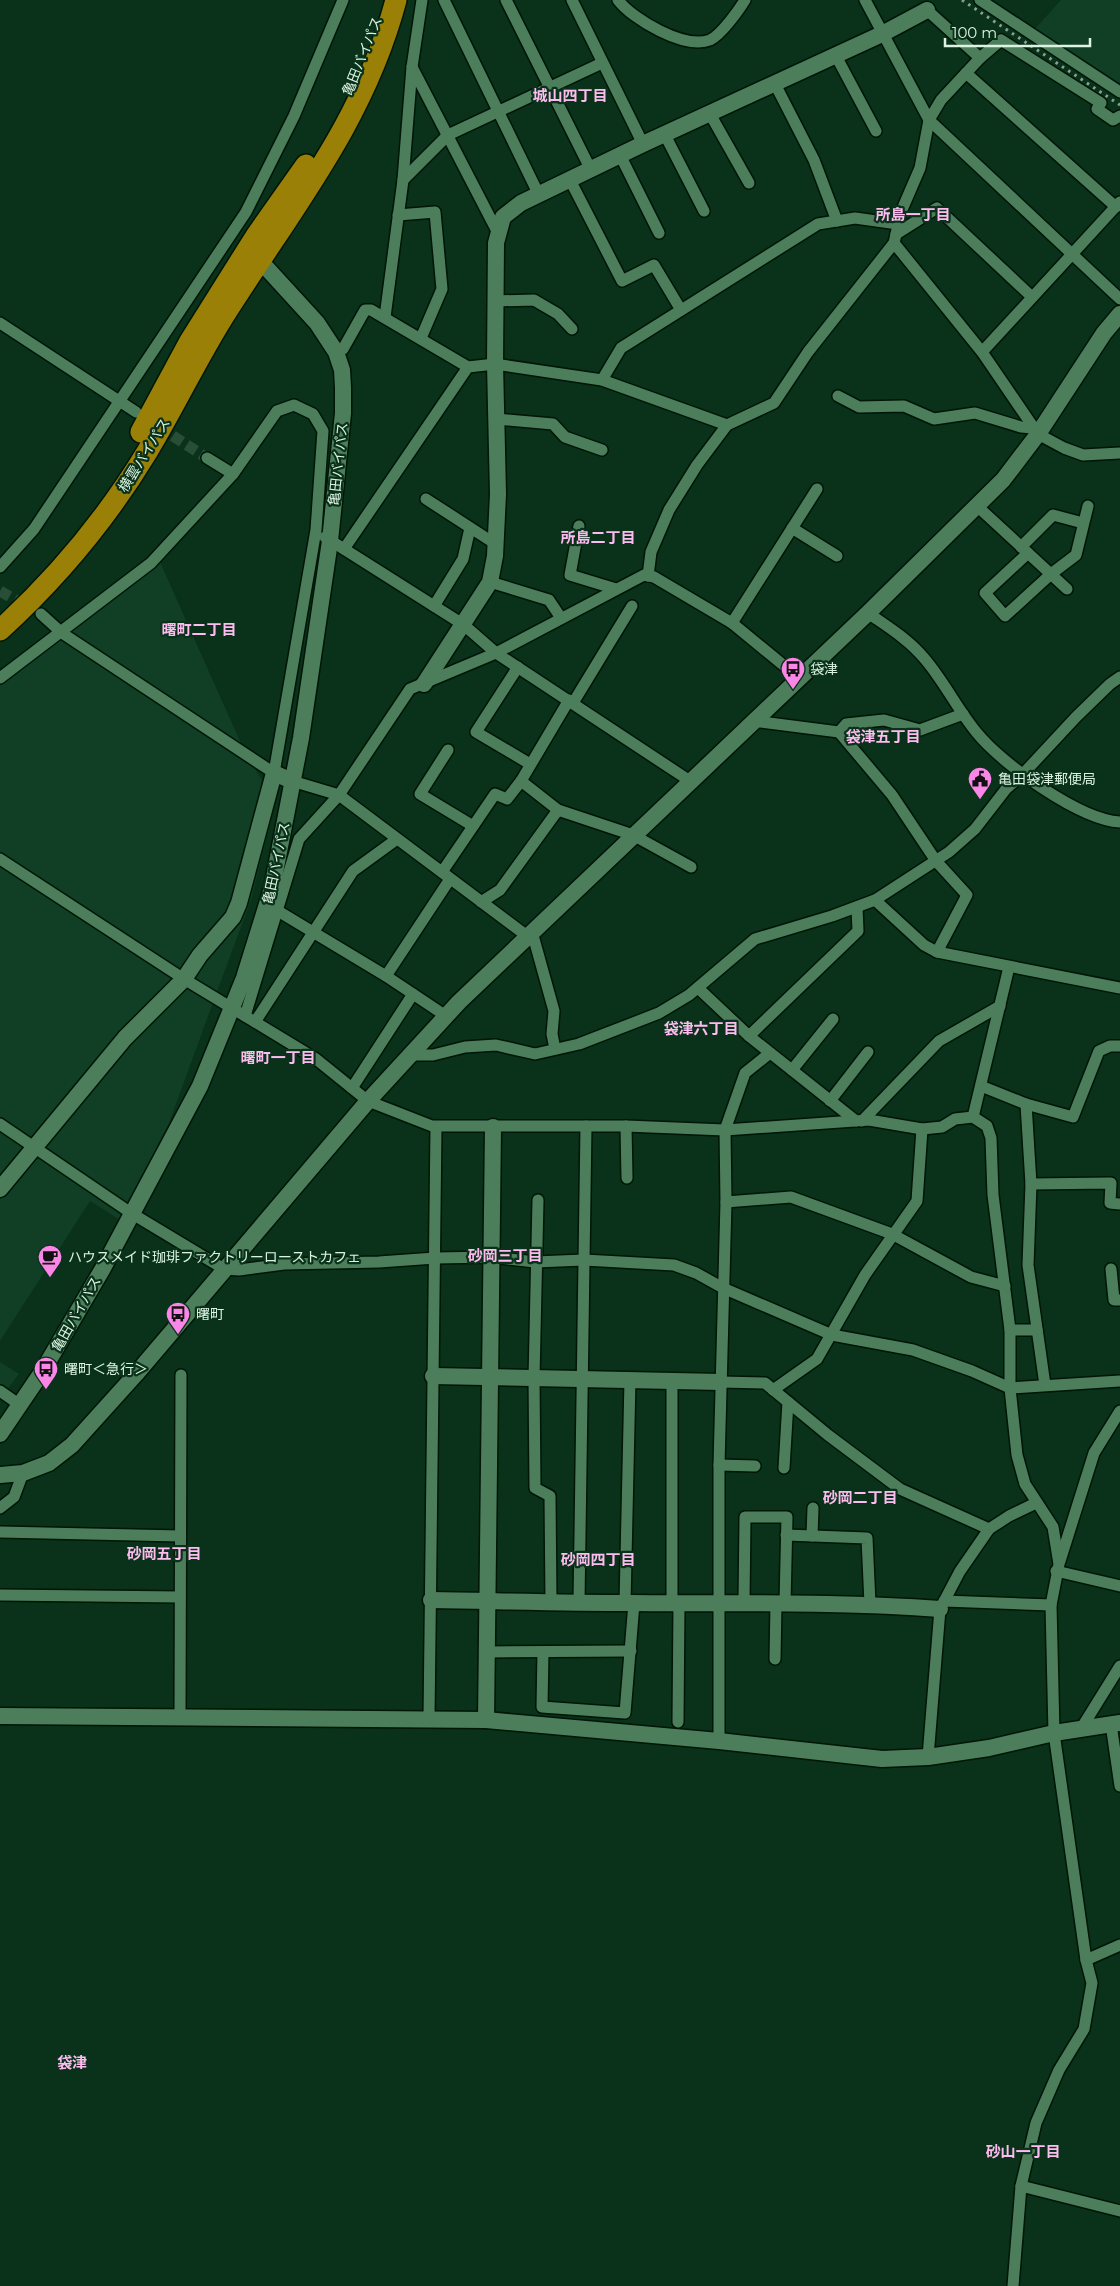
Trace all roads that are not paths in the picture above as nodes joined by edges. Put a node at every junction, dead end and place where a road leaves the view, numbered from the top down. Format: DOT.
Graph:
graph roads {
  1 [pos="343,0"];
  2 [pos="384,0"];
  3 [pos="396,0"];
  4 [pos="422,0"];
  5 [pos="444,0"];
  6 [pos="506,0"];
  7 [pos="572,0"];
  8 [pos="618,0"];
  9 [pos="745,0"];
  10 [pos="865,0"];
  11 [pos="980,0"];
  12 [pos="927,10"];
  13 [pos="882,34"];
  14 [pos="836,56"];
  15 [pos="980,58"];
  16 [pos="602,63"];
  17 [pos="412,67"];
  18 [pos="966,73"];
  19 [pos="775,84"];
  20 [pos="548,88"];
  21 [pos="1120,92"];
  22 [pos="499,111"];
  23 [pos="710,114"];
  24 [pos="1120,116"];
  25 [pos="929,120"];
  26 [pos="876,131"];
  27 [pos="448,135"];
  28 [pos="665,135"];
  29 [pos="643,144"];
  30 [pos="620,155"];
  31 [pos="590,170"];
  32 [pos="403,180"];
  33 [pos="570,180"];
  34 [pos="749,183"];
  35 [pos="539,194"];
  36 [pos="1118,204"];
  37 [pos="704,211"];
  38 [pos="398,215"];
  39 [pos="837,221"];
  40 [pos="498,233"];
  41 [pos="659,233"];
  42 [pos="896,234"];
  43 [pos="231,235"];
  44 [pos="254,254"];
  45 [pos="1072,254"];
  46 [pos="1032,297"];
  47 [pos="1120,299"];
  48 [pos="495,301"];
  49 [pos="681,310"];
  50 [pos="1120,314"];
  51 [pos="385,317"];
  52 [pos="0,324"];
  53 [pos="572,329"];
  54 [pos="420,338"];
  55 [pos="336,352"];
  56 [pos="982,352"];
  57 [pos="495,364"];
  58 [pos="468,366"];
  59 [pos="602,380"];
  60 [pos="838,396"];
  61 [pos="120,402"];
  62 [pos="136,412"];
  63 [pos="497,419"];
  64 [pos="727,424"];
  65 [pos="1035,431"];
  66 [pos="602,450"];
  67 [pos="1120,453"];
  68 [pos="207,458"];
  69 [pos="233,474"];
  70 [pos="817,489"];
  71 [pos="426,500"];
  72 [pos="977,506"];
  73 [pos="1088,506"];
  74 [pos="1083,523"];
  75 [pos="579,526"];
  76 [pos="470,528"];
  77 [pos="792,528"];
  78 [pos="316,530"];
  79 [pos="337,545"];
  80 [pos="497,545"];
  81 [pos="1025,550"];
  82 [pos="837,556"];
  83 [pos="0,567"];
  84 [pos="1051,574"];
  85 [pos="648,576"];
  86 [pos="490,582"];
  87 [pos="616,589"];
  88 [pos="1067,589"];
  89 [pos="434,606"];
  90 [pos="632,606"];
  91 [pos="0,610"];
  92 [pos="868,613"];
  93 [pos="41,614"];
  94 [pos="561,618"];
  95 [pos="732,623"];
  96 [pos="464,625"];
  97 [pos="0,630"];
  98 [pos="62,633"];
  99 [pos="496,653"];
  100 [pos="518,667"];
  101 [pos="1120,677"];
  102 [pos="0,678"];
  103 [pos="799,678"];
  104 [pos="424,684"];
  105 [pos="571,701"];
  106 [pos="963,714"];
  107 [pos="753,721"];
  108 [pos="839,732"];
  109 [pos="448,750"];
  110 [pos="530,764"];
  111 [pos="274,773"];
  112 [pos="1023,774"];
  113 [pos="292,781"];
  114 [pos="521,781"];
  115 [pos="690,781"];
  116 [pos="339,795"];
  117 [pos="558,810"];
  118 [pos="1120,822"];
  119 [pos="473,826"];
  120 [pos="633,835"];
  121 [pos="396,838"];
  122 [pos="0,859"];
  123 [pos="936,861"];
  124 [pos="691,867"];
  125 [pos="446,876"];
  126 [pos="875,900"];
  127 [pos="481,902"];
  128 [pos="857,907"];
  129 [pos="278,911"];
  130 [pos="313,932"];
  131 [pos="527,936"];
  132 [pos="937,952"];
  133 [pos="1009,967"];
  134 [pos="386,976"];
  135 [pos="184,979"];
  136 [pos="698,988"];
  137 [pos="1120,988"];
  138 [pos="413,994"];
  139 [pos="1000,1006"];
  140 [pos="244,1016"];
  141 [pos="446,1016"];
  142 [pos="833,1019"];
  143 [pos="749,1036"];
  144 [pos="1120,1046"];
  145 [pos="556,1049"];
  146 [pos="868,1052"];
  147 [pos="770,1053"];
  148 [pos="410,1056"];
  149 [pos="792,1070"];
  150 [pos="981,1086"];
  151 [pos="352,1088"];
  152 [pos="368,1101"];
  153 [pos="830,1101"];
  154 [pos="1026,1104"];
  155 [pos="973,1116"];
  156 [pos="859,1121"];
  157 [pos="0,1124"];
  158 [pos="586,1126"];
  159 [pos="626,1126"];
  160 [pos="436,1127"];
  161 [pos="493,1128"];
  162 [pos="922,1129"];
  163 [pos="726,1130"];
  164 [pos="35,1146"];
  165 [pos="627,1178"];
  166 [pos="1031,1184"];
  167 [pos="0,1188"];
  168 [pos="538,1200"];
  169 [pos="726,1202"];
  170 [pos="1120,1204"];
  171 [pos="131,1213"];
  172 [pos="892,1234"];
  173 [pos="492,1257"];
  174 [pos="435,1258"];
  175 [pos="584,1260"];
  176 [pos="536,1262"];
  177 [pos="224,1269"];
  178 [pos="1111,1269"];
  179 [pos="1005,1286"];
  180 [pos="723,1288"];
  181 [pos="1120,1300"];
  182 [pos="1010,1330"];
  183 [pos="1037,1330"];
  184 [pos="832,1335"];
  185 [pos="181,1375"];
  186 [pos="433,1376"];
  187 [pos="490,1377"];
  188 [pos="534,1378"];
  189 [pos="583,1379"];
  190 [pos="630,1380"];
  191 [pos="672,1381"];
  192 [pos="1120,1381"];
  193 [pos="721,1382"];
  194 [pos="1045,1386"];
  195 [pos="1010,1388"];
  196 [pos="773,1390"];
  197 [pos="0,1392"];
  198 [pos="788,1402"];
  199 [pos="20,1405"];
  200 [pos="1120,1410"];
  201 [pos="0,1434"];
  202 [pos="719,1465"];
  203 [pos="755,1466"];
  204 [pos="784,1468"];
  205 [pos="23,1473"];
  206 [pos="0,1475"];
  207 [pos="1036,1503"];
  208 [pos="0,1508"];
  209 [pos="813,1508"];
  210 [pos="989,1529"];
  211 [pos="0,1532"];
  212 [pos="786,1535"];
  213 [pos="180,1536"];
  214 [pos="812,1536"];
  215 [pos="1057,1567"];
  216 [pos="1120,1586"];
  217 [pos="0,1595"];
  218 [pos="180,1598"];
  219 [pos="431,1600"];
  220 [pos="487,1601"];
  221 [pos="550,1602"];
  222 [pos="579,1602"];
  223 [pos="675,1602"];
  224 [pos="719,1602"];
  225 [pos="744,1602"];
  226 [pos="630,1603"];
  227 [pos="780,1603"];
  228 [pos="870,1604"];
  229 [pos="942,1605"];
  230 [pos="1051,1605"];
  231 [pos="631,1651"];
  232 [pos="486,1652"];
  233 [pos="542,1652"];
  234 [pos="775,1659"];
  235 [pos="1120,1666"];
  236 [pos="0,1716"];
  237 [pos="180,1718"];
  238 [pos="429,1719"];
  239 [pos="486,1720"];
  240 [pos="678,1722"];
  241 [pos="1116,1724"];
  242 [pos="1084,1729"];
  243 [pos="1054,1734"];
  244 [pos="719,1741"];
  245 [pos="928,1757"];
  246 [pos="1120,1786"];
  247 [pos="1120,1945"];
  248 [pos="1086,1960"];
  249 [pos="1021,2186"];
  250 [pos="1120,2210"];
  251 [pos="1013,2286"];
  1 -- 43 [label="street"];
  2 -- 44 [label="highway, 亀田バイパス"];
  3 -- 44 [label="highway, 亀田バイパス"];
  4 -- 17 [label="street"];
  5 -- 22 [label="street"];
  6 -- 20 [label="street"];
  7 -- 16 [label="street"];
  8 -- 9 [label="street"];
  10 -- 13 [label="street"];
  11 -- 21 [label="street"];
  12 -- 13 [label="street"];
  12 -- 15 [label="street"];
  13 -- 14 [label="street"];
  13 -- 25 [label="street"];
  14 -- 19 [label="street"];
  14 -- 26 [label="street"];
  15 -- 18 [label="street"];
  15 -- 24 [label="street"];
  16 -- 20 [label="street"];
  16 -- 29 [label="street"];
  17 -- 27 [label="street"];
  17 -- 32 [label="street"];
  18 -- 25 [label="street"];
  18 -- 36 [label="street"];
  19 -- 23 [label="street"];
  19 -- 39 [label="street"];
  20 -- 22 [label="street"];
  20 -- 31 [label="street"];
  22 -- 27 [label="street"];
  22 -- 35 [label="street"];
  23 -- 28 [label="street"];
  23 -- 34 [label="street"];
  25 -- 42 [label="street"];
  25 -- 45 [label="street"];
  27 -- 32 [label="street"];
  27 -- 40 [label="street"];
  28 -- 29 [label="street"];
  28 -- 37 [label="street"];
  29 -- 30 [label="street"];
  30 -- 31 [label="street"];
  30 -- 41 [label="street"];
  31 -- 33 [label="street"];
  32 -- 38 [label="street"];
  33 -- 35 [label="street"];
  33 -- 49 [label="street"];
  35 -- 40 [label="street"];
  36 -- 45 [label="street"];
  38 -- 51 [label="street"];
  38 -- 54 [label="street"];
  39 -- 42 [label="street"];
  39 -- 49 [label="street"];
  40 -- 48 [label="street"];
  42 -- 46 [label="street"];
  42 -- 56 [label="street"];
  42 -- 64 [label="street"];
  43 -- 44 [label="street"];
  43 -- 61 [label="street"];
  44 -- 55 [label="street, 亀田バイパス"];
  44 -- 91 [label="highway, 横雲バイパス"];
  44 -- 97 [label="highway, 横雲バイパス"];
  45 -- 46 [label="street"];
  45 -- 47 [label="street"];
  46 -- 56 [label="street"];
  48 -- 53 [label="street"];
  48 -- 57 [label="street"];
  49 -- 59 [label="street"];
  50 -- 65 [label="street"];
  51 -- 54 [label="street"];
  51 -- 55 [label="street"];
  52 -- 61 [label="street"];
  54 -- 58 [label="street"];
  55 -- 79 [label="street, 亀田バイパス"];
  56 -- 65 [label="street"];
  57 -- 58 [label="street"];
  57 -- 59 [label="street"];
  57 -- 63 [label="street"];
  58 -- 79 [label="street"];
  59 -- 64 [label="street"];
  60 -- 65 [label="street"];
  61 -- 62 [label="street"];
  61 -- 83 [label="street"];
  63 -- 66 [label="street"];
  63 -- 80 [label="street"];
  64 -- 85 [label="street"];
  65 -- 67 [label="street"];
  65 -- 72 [label="street"];
  68 -- 69 [label="street"];
  69 -- 78 [label="street"];
  69 -- 98 [label="street"];
  70 -- 77 [label="street"];
  71 -- 76 [label="street"];
  72 -- 81 [label="street"];
  72 -- 92 [label="street"];
  73 -- 74 [label="street"];
  74 -- 81 [label="street"];
  74 -- 84 [label="street"];
  75 -- 87 [label="street"];
  76 -- 80 [label="street"];
  76 -- 89 [label="street"];
  77 -- 82 [label="street"];
  77 -- 95 [label="street"];
  78 -- 79 [label="street"];
  78 -- 111 [label="street"];
  79 -- 89 [label="street"];
  79 -- 113 [label="street, 亀田バイパス"];
  80 -- 86 [label="street"];
  81 -- 84 [label="street"];
  81 -- 84 [label="street"];
  84 -- 88 [label="street"];
  85 -- 87 [label="street"];
  85 -- 95 [label="street"];
  86 -- 94 [label="street"];
  86 -- 96 [label="street"];
  87 -- 94 [label="street"];
  89 -- 96 [label="street"];
  90 -- 105 [label="street"];
  92 -- 103 [label="street"];
  92 -- 106 [label="street"];
  93 -- 98 [label="street"];
  94 -- 99 [label="street"];
  95 -- 103 [label="street"];
  96 -- 99 [label="street"];
  96 -- 104 [label="street"];
  98 -- 102 [label="street"];
  98 -- 111 [label="street"];
  99 -- 100 [label="street"];
  99 -- 104 [label="street"];
  100 -- 105 [label="street"];
  100 -- 110 [label="street"];
  101 -- 112 [label="street"];
  103 -- 107 [label="street"];
  104 -- 116 [label="street"];
  105 -- 110 [label="street"];
  105 -- 115 [label="street"];
  106 -- 108 [label="street"];
  106 -- 112 [label="street"];
  107 -- 108 [label="street"];
  107 -- 115 [label="street"];
  108 -- 123 [label="street"];
  109 -- 119 [label="street"];
  110 -- 114 [label="street"];
  111 -- 113 [label="street"];
  111 -- 135 [label="street"];
  112 -- 118 [label="street"];
  112 -- 123 [label="street"];
  113 -- 116 [label="street"];
  113 -- 140 [label="street, 亀田バイパス"];
  114 -- 117 [label="street"];
  114 -- 119 [label="street"];
  115 -- 120 [label="street"];
  116 -- 121 [label="street"];
  116 -- 129 [label="street"];
  117 -- 120 [label="street"];
  117 -- 127 [label="street"];
  119 -- 125 [label="street"];
  120 -- 124 [label="street"];
  120 -- 131 [label="street"];
  121 -- 125 [label="street"];
  121 -- 130 [label="street"];
  122 -- 135 [label="street"];
  123 -- 126 [label="street"];
  123 -- 132 [label="street"];
  125 -- 127 [label="street"];
  125 -- 134 [label="street"];
  126 -- 128 [label="street"];
  126 -- 132 [label="street"];
  127 -- 131 [label="street"];
  128 -- 136 [label="street"];
  128 -- 143 [label="street"];
  129 -- 130 [label="street"];
  129 -- 140 [label="street"];
  130 -- 134 [label="street"];
  130 -- 140 [label="street"];
  131 -- 141 [label="street"];
  131 -- 145 [label="street"];
  132 -- 133 [label="street"];
  133 -- 137 [label="street"];
  133 -- 139 [label="street"];
  134 -- 138 [label="street"];
  135 -- 140 [label="street"];
  135 -- 164 [label="street"];
  136 -- 143 [label="street"];
  136 -- 145 [label="street"];
  138 -- 141 [label="street"];
  138 -- 151 [label="street"];
  139 -- 150 [label="street"];
  139 -- 156 [label="street"];
  140 -- 151 [label="street"];
  140 -- 171 [label="street, 亀田バイパス"];
  141 -- 148 [label="street"];
  142 -- 149 [label="street"];
  143 -- 147 [label="street"];
  144 -- 154 [label="street"];
  145 -- 148 [label="street"];
  146 -- 153 [label="street"];
  147 -- 149 [label="street"];
  147 -- 163 [label="street"];
  148 -- 152 [label="street"];
  149 -- 153 [label="street"];
  150 -- 154 [label="street"];
  150 -- 155 [label="street"];
  151 -- 152 [label="street"];
  152 -- 160 [label="street"];
  152 -- 177 [label="street"];
  153 -- 156 [label="street"];
  154 -- 166 [label="street"];
  155 -- 162 [label="street"];
  155 -- 179 [label="street"];
  156 -- 162 [label="street"];
  156 -- 163 [label="street"];
  157 -- 164 [label="street"];
  158 -- 159 [label="street"];
  158 -- 161 [label="street"];
  158 -- 175 [label="street"];
  159 -- 163 [label="street"];
  159 -- 165 [label="street"];
  160 -- 161 [label="street"];
  160 -- 174 [label="street"];
  161 -- 173 [label="street"];
  162 -- 172 [label="street"];
  163 -- 169 [label="street"];
  164 -- 167 [label="street"];
  164 -- 171 [label="street"];
  166 -- 170 [label="street"];
  166 -- 183 [label="street"];
  168 -- 176 [label="street"];
  169 -- 172 [label="street"];
  169 -- 180 [label="street"];
  171 -- 177 [label="street"];
  171 -- 199 [label="street, 亀田バイパス"];
  172 -- 179 [label="street"];
  172 -- 184 [label="street"];
  173 -- 174 [label="street"];
  173 -- 176 [label="street"];
  173 -- 187 [label="street"];
  174 -- 177 [label="street"];
  174 -- 186 [label="street"];
  175 -- 176 [label="street"];
  175 -- 180 [label="street"];
  175 -- 189 [label="street"];
  176 -- 188 [label="street"];
  177 -- 205 [label="street"];
  178 -- 181 [label="street"];
  179 -- 182 [label="street"];
  180 -- 184 [label="street"];
  180 -- 193 [label="street"];
  182 -- 183 [label="street"];
  182 -- 195 [label="street"];
  183 -- 194 [label="street"];
  184 -- 195 [label="street"];
  184 -- 196 [label="street"];
  185 -- 213 [label="street"];
  186 -- 187 [label="street"];
  186 -- 219 [label="street"];
  187 -- 188 [label="street"];
  187 -- 220 [label="street"];
  188 -- 189 [label="street"];
  188 -- 221 [label="street"];
  189 -- 190 [label="street"];
  189 -- 222 [label="street"];
  190 -- 191 [label="street"];
  190 -- 226 [label="street"];
  191 -- 193 [label="street"];
  191 -- 223 [label="street"];
  192 -- 194 [label="street"];
  193 -- 196 [label="street"];
  193 -- 202 [label="street"];
  194 -- 195 [label="street"];
  195 -- 207 [label="street"];
  196 -- 198 [label="street"];
  197 -- 199 [label="street"];
  198 -- 204 [label="street"];
  198 -- 210 [label="street"];
  199 -- 201 [label="street, 亀田バイパス"];
  200 -- 215 [label="street"];
  202 -- 203 [label="street"];
  202 -- 224 [label="street"];
  205 -- 206 [label="street"];
  205 -- 208 [label="street"];
  207 -- 210 [label="street"];
  207 -- 215 [label="street"];
  209 -- 214 [label="street"];
  210 -- 229 [label="street"];
  211 -- 213 [label="street"];
  212 -- 214 [label="street"];
  212 -- 225 [label="street"];
  212 -- 227 [label="street"];
  213 -- 218 [label="street"];
  214 -- 228 [label="street"];
  215 -- 216 [label="street"];
  215 -- 230 [label="street"];
  217 -- 218 [label="street"];
  218 -- 237 [label="street"];
  219 -- 220 [label="street"];
  219 -- 238 [label="street"];
  220 -- 221 [label="street"];
  220 -- 232 [label="street"];
  221 -- 222 [label="street"];
  222 -- 226 [label="street"];
  223 -- 224 [label="street"];
  223 -- 226 [label="street"];
  223 -- 240 [label="street"];
  224 -- 225 [label="street"];
  224 -- 244 [label="street"];
  225 -- 227 [label="street"];
  226 -- 231 [label="street"];
  227 -- 228 [label="street"];
  227 -- 234 [label="street"];
  228 -- 229 [label="street"];
  229 -- 230 [label="street"];
  229 -- 245 [label="street"];
  230 -- 243 [label="street"];
  231 -- 233 [label="street"];
  231 -- 233 [label="street"];
  232 -- 233 [label="street"];
  232 -- 239 [label="street"];
  235 -- 242 [label="street"];
  236 -- 237 [label="street"];
  237 -- 238 [label="street"];
  238 -- 239 [label="street"];
  239 -- 244 [label="street"];
  241 -- 242 [label="street"];
  241 -- 246 [label="street"];
  242 -- 243 [label="street"];
  243 -- 245 [label="street"];
  243 -- 248 [label="street"];
  244 -- 245 [label="street"];
  247 -- 248 [label="street"];
  248 -- 249 [label="street"];
  249 -- 250 [label="street"];
  249 -- 251 [label="street"];
}
